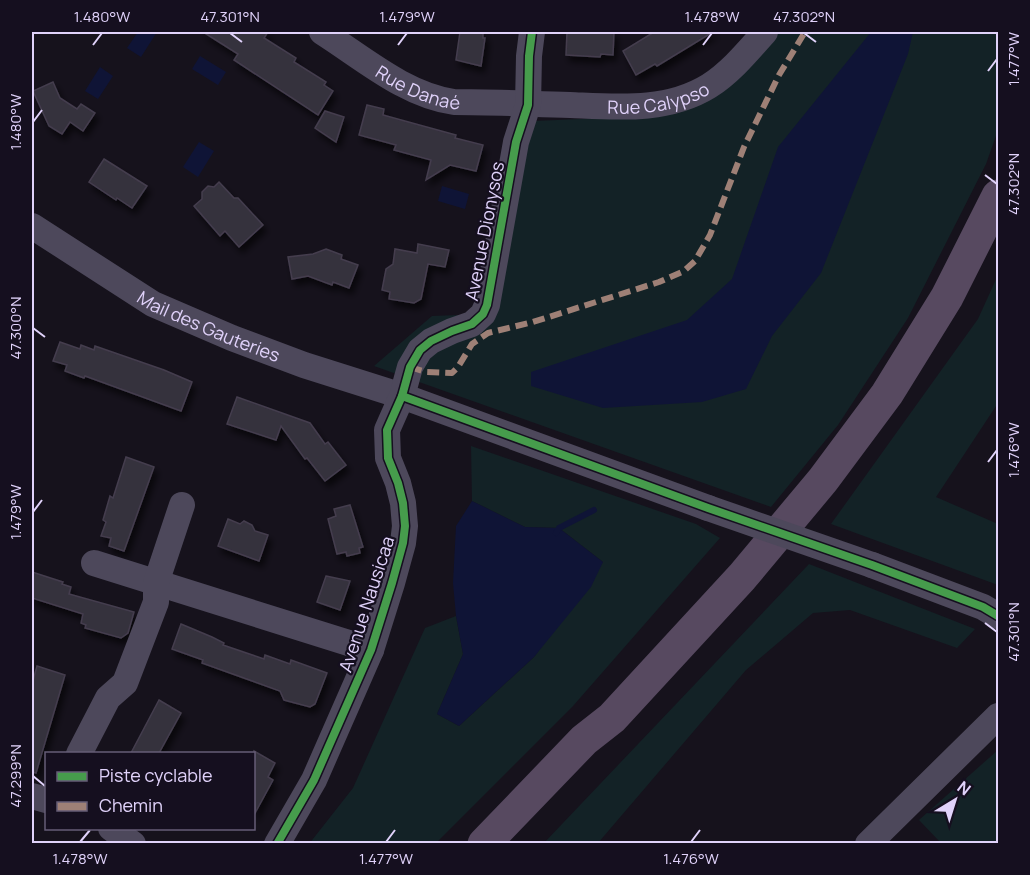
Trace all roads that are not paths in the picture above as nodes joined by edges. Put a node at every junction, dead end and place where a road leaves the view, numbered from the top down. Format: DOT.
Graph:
graph roads {
  1 [pos="322,32"];
  2 [pos="532,32"];
  3 [pos="765,32"];
  4 [pos="528,105"];
  5 [pos="999,196"];
  6 [pos="32,226"];
  7 [pos="402,396"];
  8 [pos="182,505"];
  9 [pos="94,563"];
  10 [pos="156,583"];
  11 [pos="999,616"];
  12 [pos="371,650"];
  13 [pos="999,716"];
  14 [pos="612,718"];
  15 [pos="80,752"];
  16 [pos="114,830"];
  17 [pos="133,843"];
  18 [pos="277,843"];
  19 [pos="484,843"];
  20 [pos="508,843"];
  21 [pos="868,843"];
  1 -- 4 [label="street, Rue Danaé"];
  2 -- 4 [label="street, Avenue Dionysos"];
  3 -- 4 [label="street, Rue Calypso"];
  4 -- 7 [label="street, Avenue Dionysos"];
  5 -- 14 [label="main road"];
  6 -- 7 [label="street, Mail des Gauteries"];
  7 -- 11 [label="street, Mail des Gauteries, bridge"];
  7 -- 12 [label="street, Avenue Nausicaa"];
  8 -- 10 [label="street"];
  9 -- 10 [label="street"];
  10 -- 12 [label="street"];
  10 -- 15 [label="street"];
  12 -- 18 [label="street, Avenue Nausicaa"];
  13 -- 21 [label="street"];
  14 -- 19 [label="main road"];
  14 -- 20 [label="main road"];
  16 -- 17 [label="street"];
}
